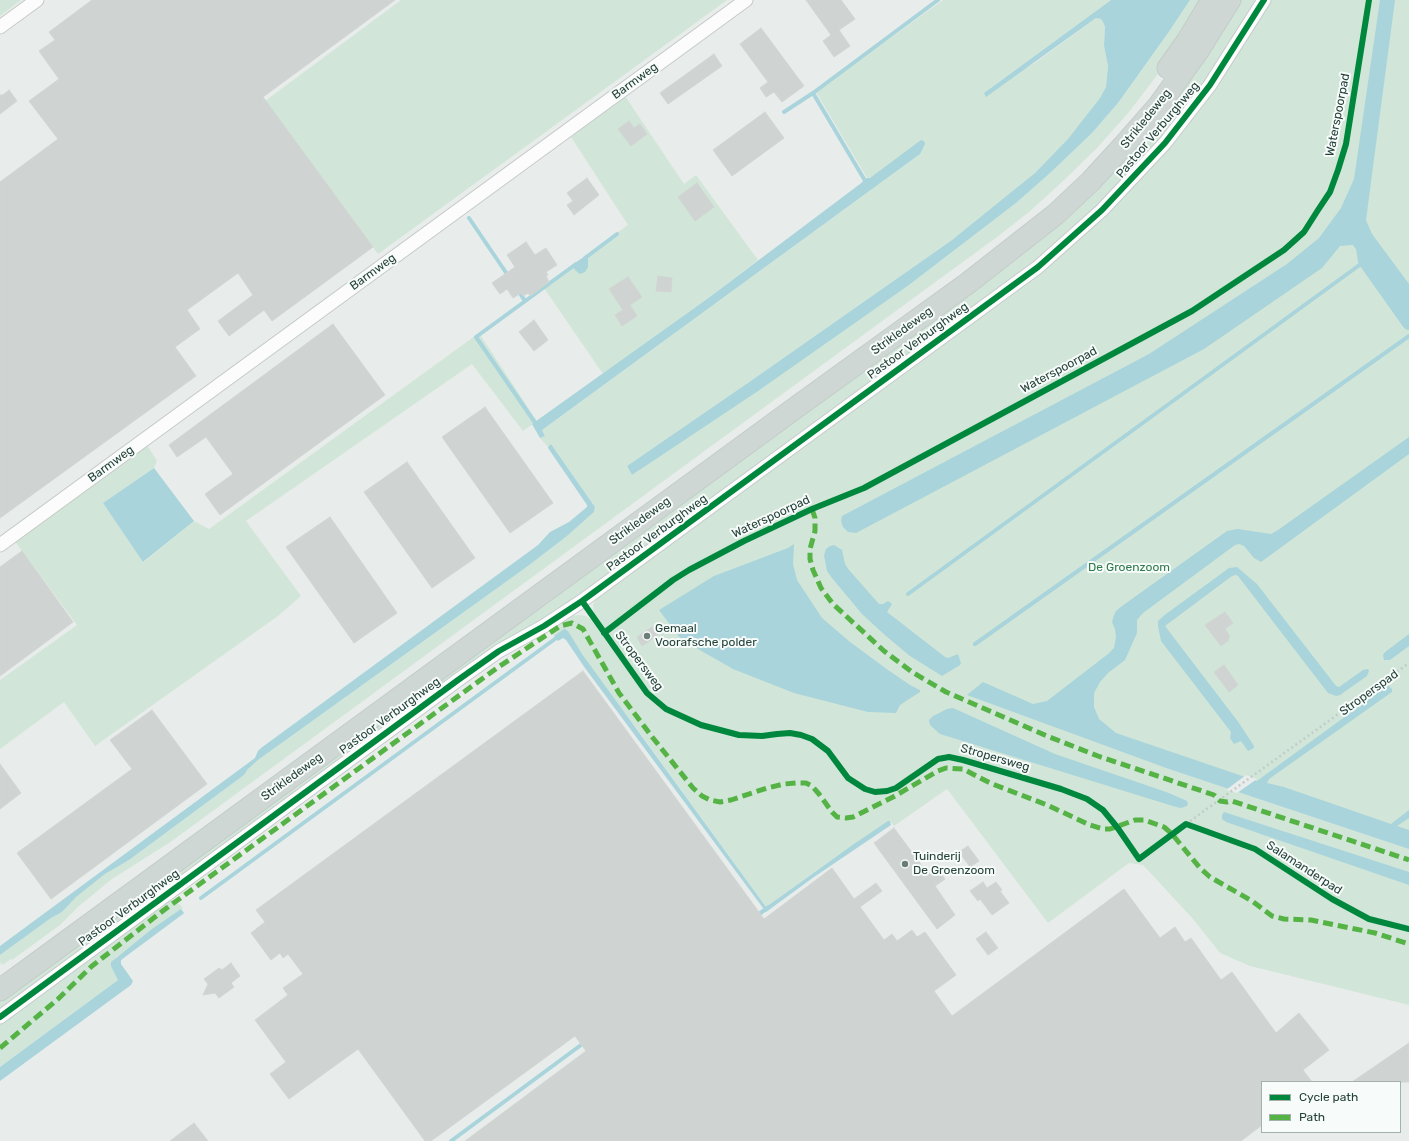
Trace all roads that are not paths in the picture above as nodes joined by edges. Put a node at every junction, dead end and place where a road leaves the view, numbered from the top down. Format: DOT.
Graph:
graph roads {
  1 [pos="37,0"];
  2 [pos="746,0"];
  3 [pos="1212,0"];
  4 [pos="1230,0"];
  5 [pos="1264,0"];
  6 [pos="0,28"];
  7 [pos="0,545"];
  8 [pos="0,973"];
  9 [pos="0,990"];
  10 [pos="0,1017"];
  1 -- 6 [label="street"];
  2 -- 7 [label="street, Barmweg"];
  3 -- 8 [label="main road, Strikledeweg"];
  4 -- 9 [label="main road, Strikledeweg"];
  5 -- 10 [label="street, Pastoor Verburghweg"];
}
